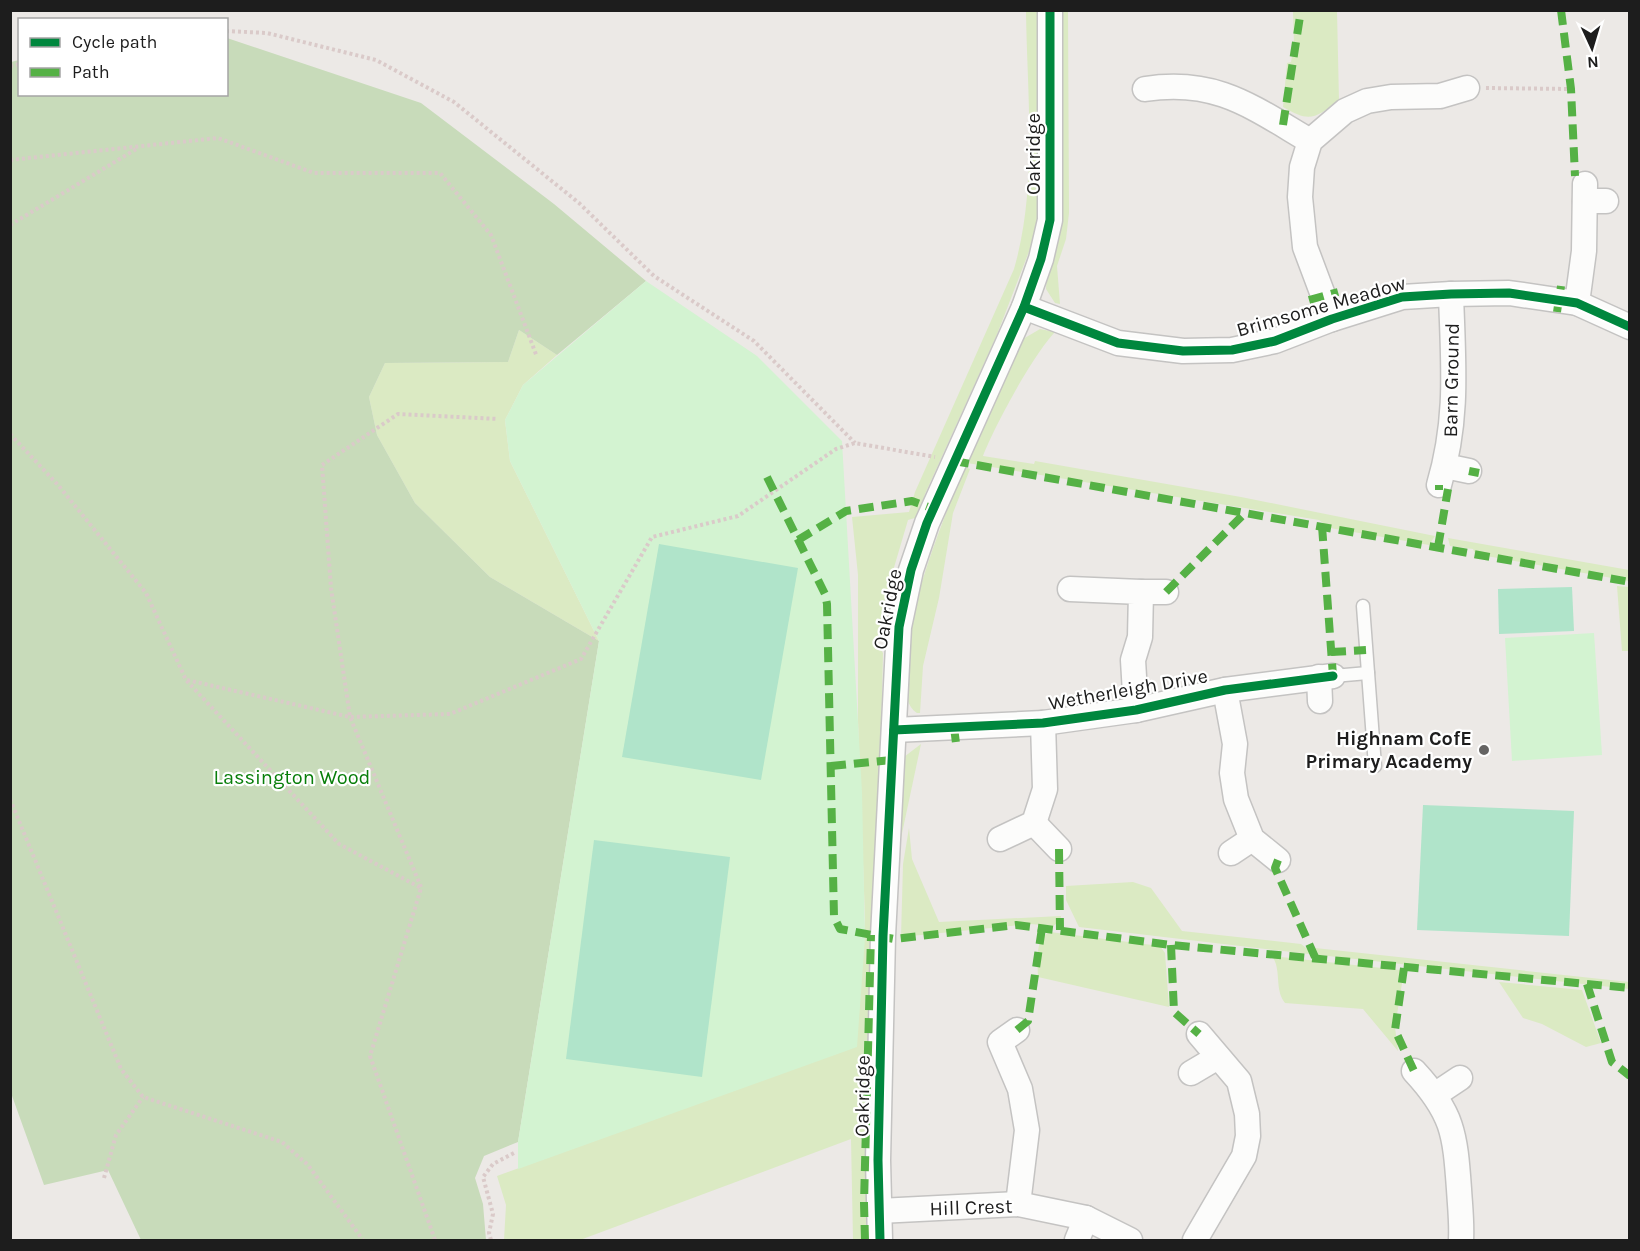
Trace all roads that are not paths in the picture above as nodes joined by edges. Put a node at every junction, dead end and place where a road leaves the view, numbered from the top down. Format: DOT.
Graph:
graph roads {
  1 [pos="1050,10"];
  2 [pos="1157,80"];
  3 [pos="1467,88"];
  4 [pos="1310,141"];
  5 [pos="1592,195"];
  6 [pos="1451,294"];
  7 [pos="1577,303"];
  8 [pos="1023,307"];
  9 [pos="1332,319"];
  10 [pos="1629,327"];
  11 [pos="1469,471"];
  12 [pos="1070,589"];
  13 [pos="1141,592"];
  14 [pos="1166,592"];
  15 [pos="1363,606"];
  16 [pos="1368,673"];
  17 [pos="1324,685"];
  18 [pos="1225,690"];
  19 [pos="1136,710"];
  20 [pos="1043,723"];
  21 [pos="894,730"];
  22 [pos="1375,766"];
  23 [pos="1034,824"];
  24 [pos="1000,839"];
  25 [pos="1252,839"];
  26 [pos="1059,849"];
  27 [pos="1231,853"];
  28 [pos="1278,860"];
  29 [pos="1017,1030"];
  30 [pos="1199,1034"];
  31 [pos="1218,1057"];
  32 [pos="1414,1071"];
  33 [pos="1191,1073"];
  34 [pos="1460,1078"];
  35 [pos="1436,1094"];
  36 [pos="1018,1204"];
  37 [pos="879,1211"];
  38 [pos="1086,1218"];
  39 [pos="880,1240"];
  40 [pos="1077,1240"];
  41 [pos="1130,1240"];
  42 [pos="1195,1240"];
  43 [pos="1461,1240"];
  1 -- 8 [label="street, Oakridge"];
  2 -- 4 [label="street"];
  3 -- 4 [label="street"];
  4 -- 9 [label="street"];
  5 -- 7 [label="street"];
  6 -- 7 [label="street, Brimsome Meadow"];
  6 -- 9 [label="street, Brimsome Meadow"];
  6 -- 11 [label="street, Barn Ground"];
  7 -- 10 [label="street, Brimsome Meadow"];
  8 -- 9 [label="street, Brimsome Meadow"];
  8 -- 21 [label="street, Oakridge"];
  12 -- 13 [label="street"];
  13 -- 14 [label="street"];
  13 -- 19 [label="street"];
  15 -- 16 [label="lane"];
  16 -- 17 [label="lane"];
  16 -- 22 [label="lane"];
  17 -- 18 [label="street, Wetherleigh Drive"];
  18 -- 19 [label="street, Wetherleigh Drive"];
  18 -- 25 [label="street, Wetherleigh Drive"];
  19 -- 20 [label="street, Wetherleigh Drive"];
  20 -- 21 [label="street, Wetherleigh Drive"];
  20 -- 23 [label="street"];
  21 -- 37 [label="street, Oakridge"];
  23 -- 24 [label="street"];
  23 -- 26 [label="street"];
  25 -- 27 [label="street"];
  25 -- 28 [label="street, Wetherleigh Drive"];
  29 -- 36 [label="street"];
  30 -- 31 [label="street"];
  31 -- 33 [label="street"];
  31 -- 42 [label="street"];
  32 -- 35 [label="street"];
  34 -- 35 [label="street"];
  35 -- 43 [label="street"];
  36 -- 37 [label="street, Hill Crest"];
  36 -- 38 [label="street, Hill Crest"];
  37 -- 39 [label="street, Oakridge"];
  38 -- 40 [label="street"];
  38 -- 41 [label="street, Hill Crest"];
}
